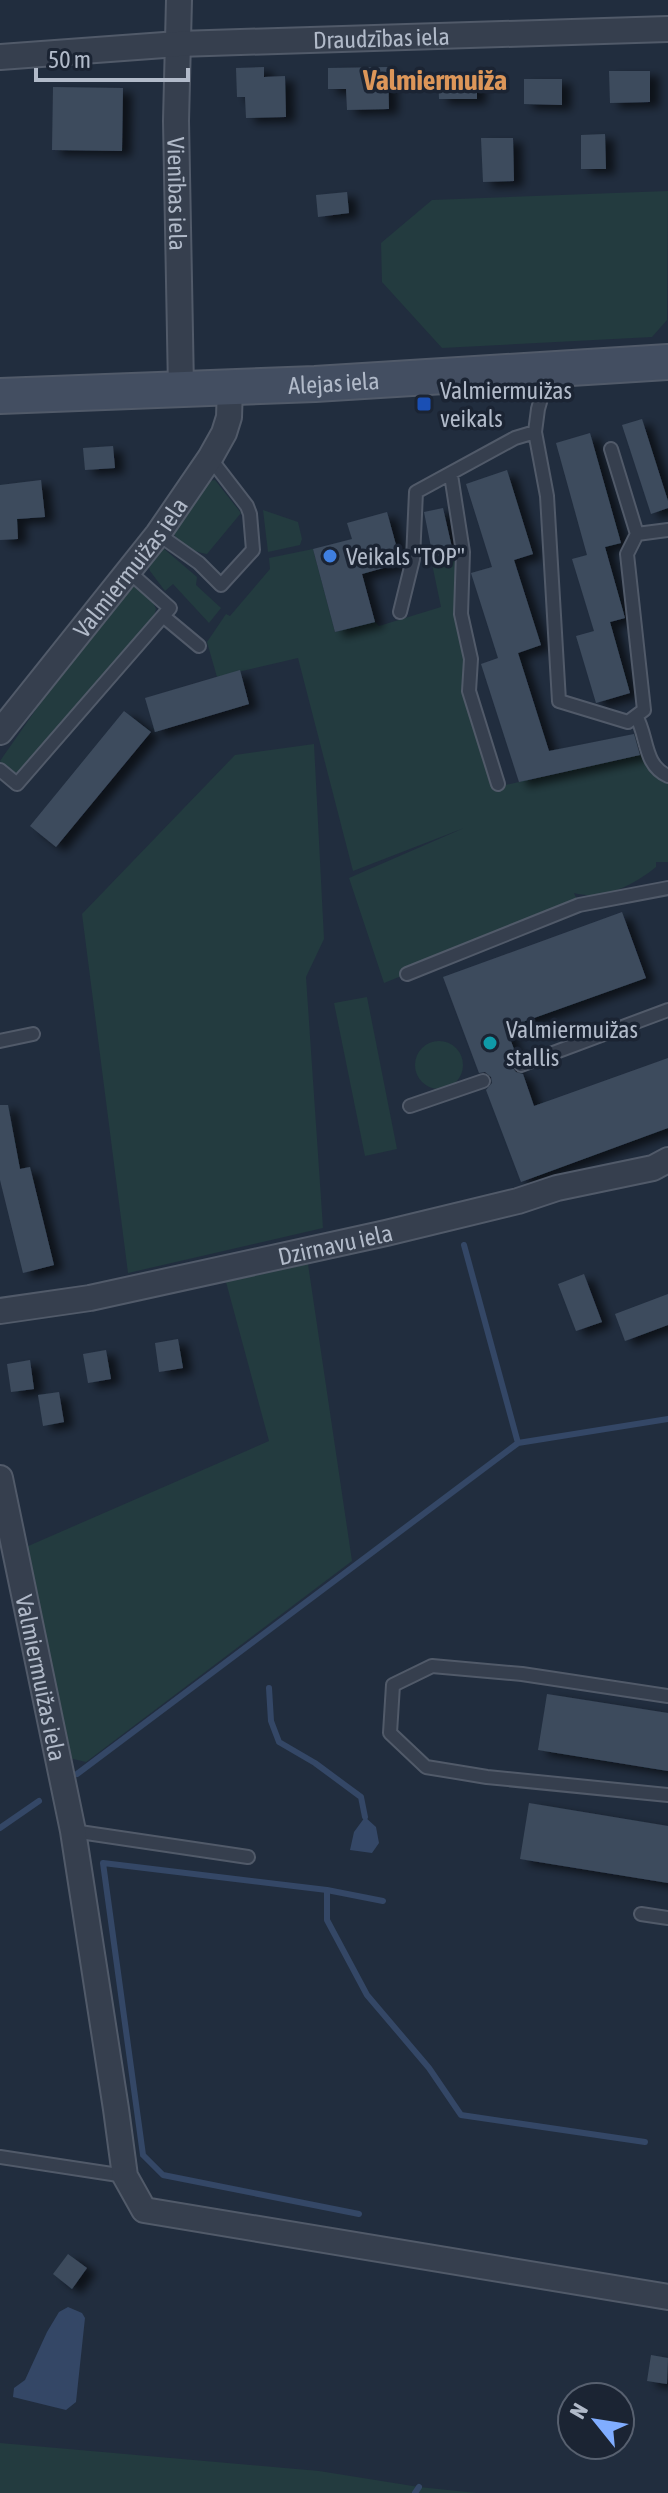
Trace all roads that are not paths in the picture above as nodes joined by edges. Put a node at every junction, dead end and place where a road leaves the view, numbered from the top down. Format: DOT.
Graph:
graph roads {
  1 [pos="179,0"];
  2 [pos="668,29"];
  3 [pos="178,44"];
  4 [pos="0,57"];
  5 [pos="668,362"];
  6 [pos="549,370"];
  7 [pos="230,387"];
  8 [pos="181,388"];
  9 [pos="0,396"];
  10 [pos="535,432"];
  11 [pos="611,449"];
  12 [pos="210,458"];
  13 [pos="451,475"];
  14 [pos="668,530"];
  15 [pos="158,534"];
  16 [pos="637,534"];
  17 [pos="127,570"];
  18 [pos="400,612"];
  19 [pos="163,616"];
  20 [pos="199,646"];
  21 [pos="636,716"];
  22 [pos="0,732"];
  23 [pos="0,770"];
  24 [pos="668,776"];
  25 [pos="498,784"];
  26 [pos="668,888"];
  27 [pos="407,974"];
  28 [pos="668,1010"];
  29 [pos="33,1034"];
  30 [pos="0,1041"];
  31 [pos="521,1065"];
  32 [pos="483,1081"];
  33 [pos="410,1106"];
  34 [pos="668,1160"];
  35 [pos="0,1311"];
  36 [pos="0,1478"];
  37 [pos="668,1696"];
  38 [pos="668,1795"];
  39 [pos="73,1831"];
  40 [pos="248,1857"];
  41 [pos="641,1914"];
  42 [pos="668,1918"];
  43 [pos="0,2157"];
  44 [pos="125,2176"];
  45 [pos="668,2297"];
  1 -- 3 [label="street, Vienības iela"];
  2 -- 3 [label="street, Draudzības iela"];
  3 -- 4 [label="street, Draudzības iela"];
  3 -- 8 [label="street, Vienības iela"];
  5 -- 6 [label="main road, Alejas iela"];
  6 -- 7 [label="main road, Alejas iela"];
  6 -- 10 [label="lane"];
  7 -- 8 [label="main road, Alejas iela"];
  7 -- 12 [label="street, Valmiermuižas iela"];
  8 -- 9 [label="main road, Alejas iela"];
  10 -- 13 [label="lane"];
  10 -- 21 [label="lane"];
  11 -- 16 [label="lane"];
  12 -- 15 [label="street, Valmiermuižas iela"];
  12 -- 15 [label="lane"];
  13 -- 18 [label="lane"];
  13 -- 25 [label="lane"];
  14 -- 16 [label="lane"];
  15 -- 17 [label="street, Valmiermuižas iela"];
  16 -- 21 [label="lane"];
  17 -- 19 [label="lane"];
  17 -- 22 [label="street, Valmiermuižas iela"];
  19 -- 20 [label="lane"];
  19 -- 23 [label="lane"];
  21 -- 24 [label="lane"];
  26 -- 27 [label="lane"];
  28 -- 31 [label="lane"];
  29 -- 30 [label="lane"];
  32 -- 33 [label="lane"];
  34 -- 35 [label="street, Dzirnavu iela"];
  36 -- 39 [label="street, Valmiermuižas iela"];
  37 -- 38 [label="lane"];
  39 -- 40 [label="lane"];
  39 -- 44 [label="street, Valmiermuižas iela"];
  41 -- 42 [label="lane"];
  43 -- 44 [label="lane"];
  44 -- 45 [label="street"];
}
